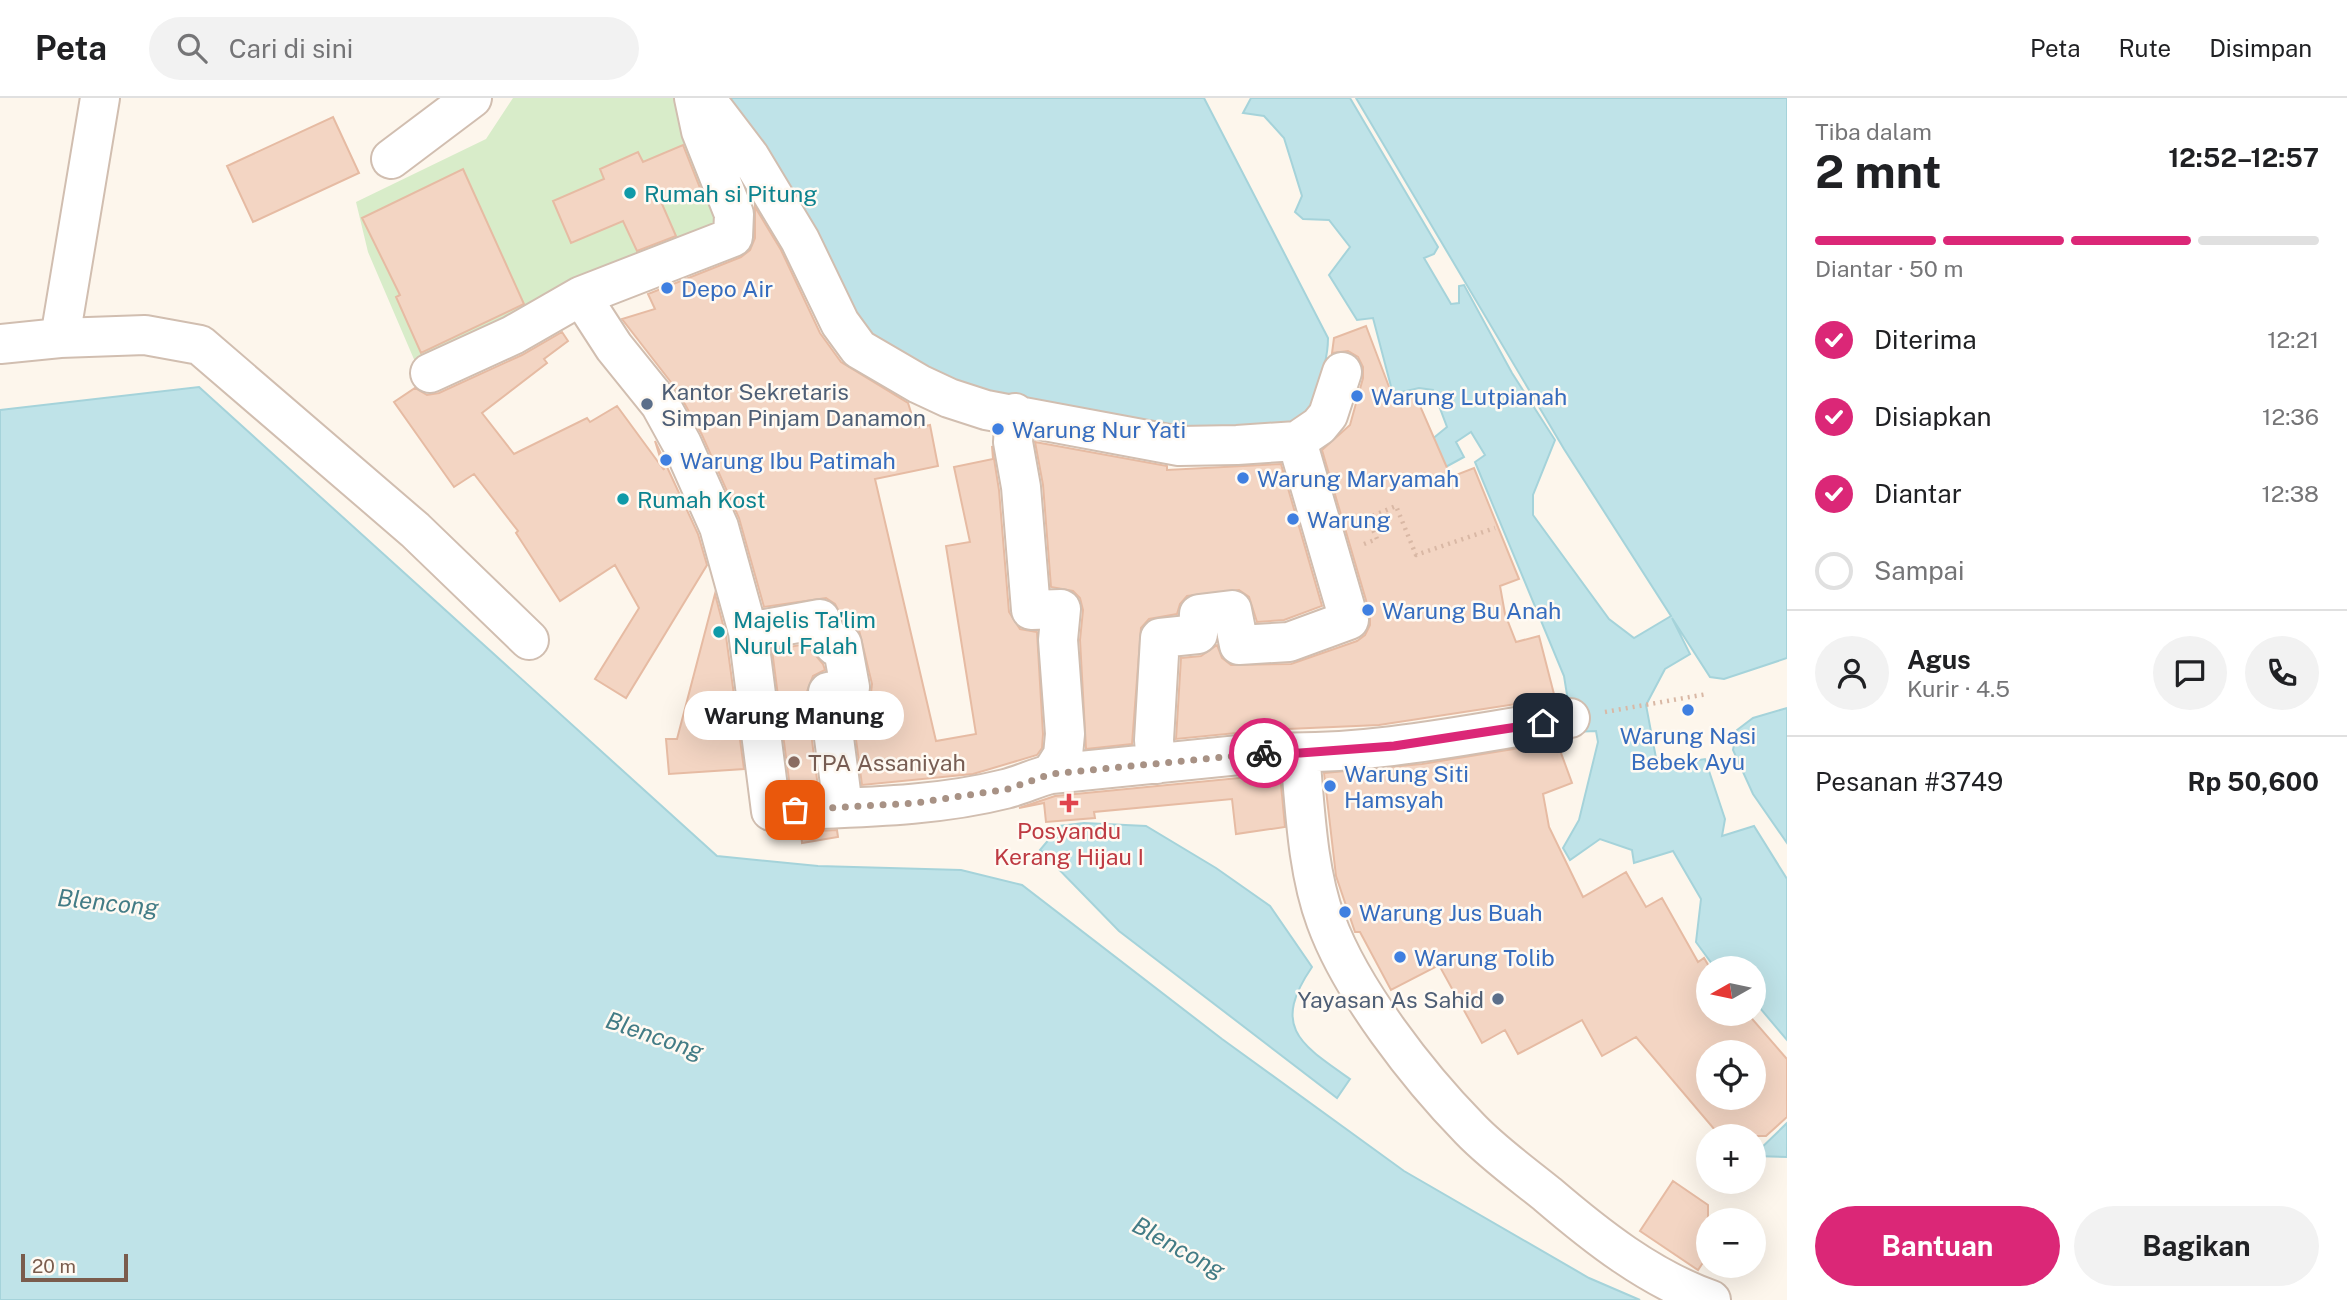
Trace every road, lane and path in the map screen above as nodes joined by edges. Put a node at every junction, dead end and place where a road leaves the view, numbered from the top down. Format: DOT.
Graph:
graph roads {
  1 [pos="100,98"];
  2 [pos="472,98"];
  3 [pos="695,99"];
  4 [pos="391,159"];
  5 [pos="581,296"];
  6 [pos="60,338"];
  7 [pos="0,344"];
  8 [pos="1342,372"];
  9 [pos="430,373"];
  10 [pos="1015,413"];
  11 [pos="1297,441"];
  12 [pos="1495,528"];
  13 [pos="1330,556"];
  14 [pos="748,632"];
  15 [pos="529,640"];
  16 [pos="1707,694"];
  17 [pos="1648,705"];
  18 [pos="1570,718"];
  19 [pos="1300,753"];
  20 [pos="1156,764"];
  21 [pos="1051,774"];
  22 [pos="843,807"];
  23 [pos="1711,1300"];
  1 -- 6 [label="street"];
  2 -- 4 [label="street"];
  3 -- 5 [label="street"];
  3 -- 10 [label="street"];
  5 -- 9 [label="street"];
  5 -- 14 [label="street"];
  6 -- 7 [label="street"];
  6 -- 15 [label="street"];
  8 -- 11 [label="street"];
  10 -- 11 [label="street"];
  10 -- 21 [label="street"];
  11 -- 13 [label="street"];
  12 -- 13 [label="path"];
  13 -- 20 [label="street"];
  14 -- 22 [label="street"];
  14 -- 22 [label="street"];
  16 -- 17 [label="path"];
  18 -- 19 [label="street"];
  19 -- 20 [label="street"];
  19 -- 23 [label="street"];
  20 -- 21 [label="street"];
  21 -- 22 [label="street"];
}
